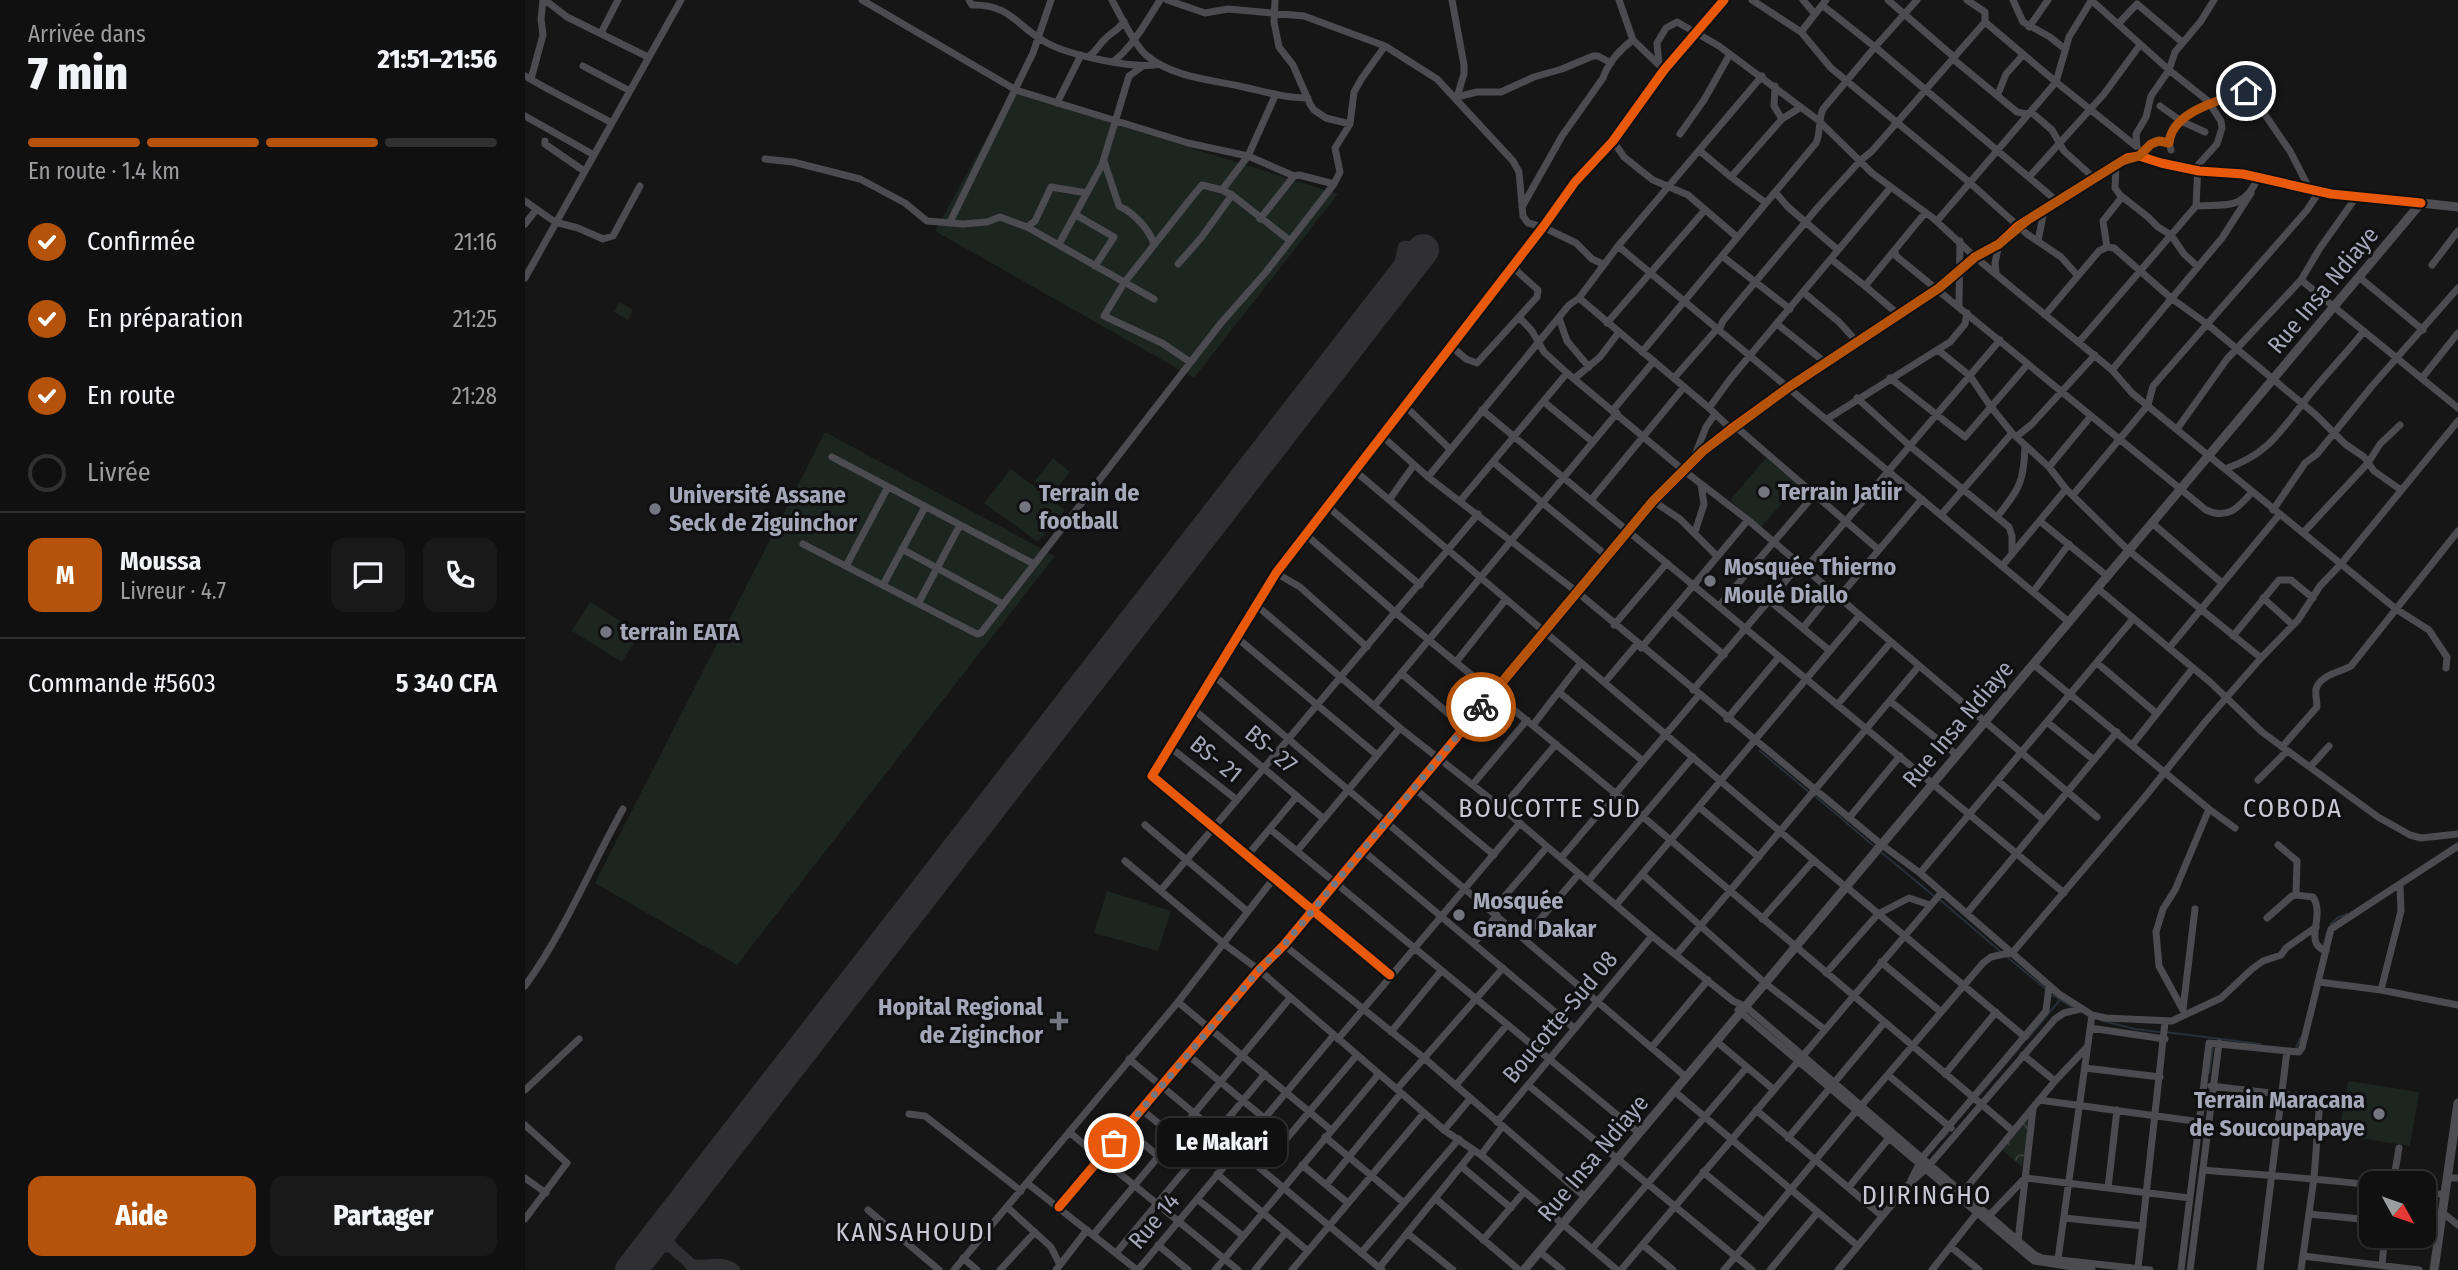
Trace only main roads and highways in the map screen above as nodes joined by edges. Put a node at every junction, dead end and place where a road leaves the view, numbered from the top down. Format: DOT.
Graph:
graph roads {
  1 [pos="2458,207"];
  2 [pos="2458,1108"];
  3 [pos="2453,1178"];
  4 [pos="1524,1270"];
  5 [pos="2434,1270"];
  1 -- 4 [label="main road, Rue Insa Ndiaye"];
  2 -- 3 [label="main road"];
  3 -- 5 [label="main road"];
}
